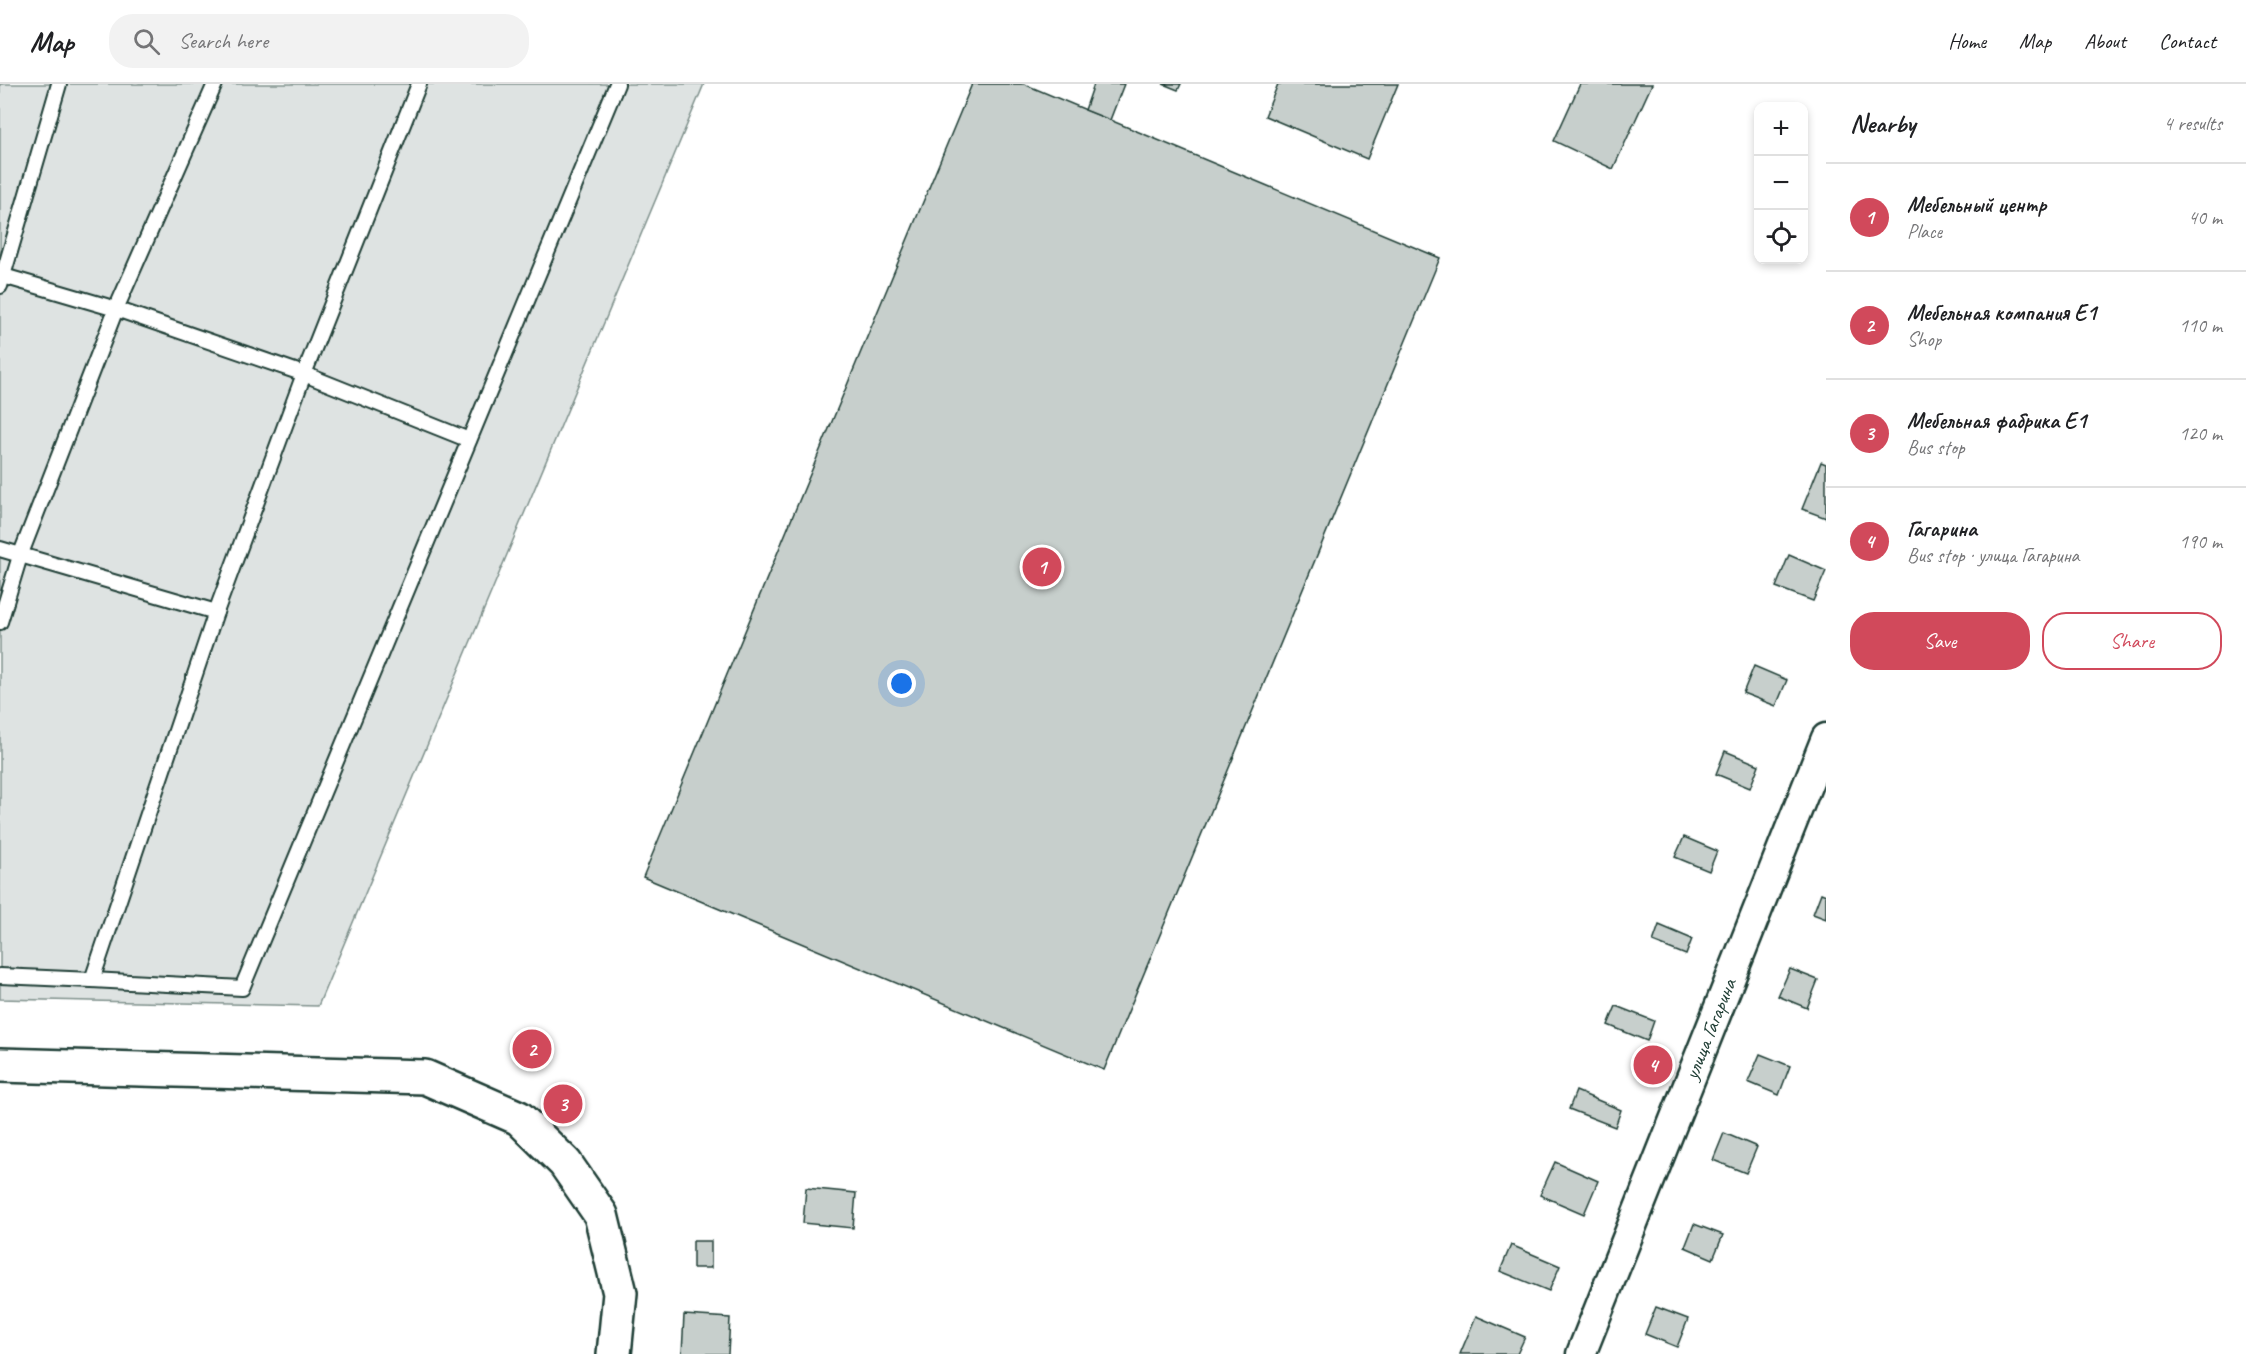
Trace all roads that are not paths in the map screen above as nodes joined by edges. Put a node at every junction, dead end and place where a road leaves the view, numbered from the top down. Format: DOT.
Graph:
graph roads {
  1 [pos="59,84"];
  2 [pos="215,84"];
  3 [pos="419,84"];
  4 [pos="616,84"];
  5 [pos="1,279"];
  6 [pos="116,309"];
  7 [pos="304,375"];
  8 [pos="469,440"];
  9 [pos="0,549"];
  10 [pos="20,556"];
  11 [pos="216,612"];
  12 [pos="0,622"];
  13 [pos="1826,738"];
  14 [pos="0,976"];
  15 [pos="92,980"];
  16 [pos="0,1065"];
  17 [pos="614,1354"];
  18 [pos="1581,1354"];
  1 -- 5 [label="lane"];
  2 -- 6 [label="lane"];
  3 -- 7 [label="lane"];
  4 -- 8 [label="lane"];
  5 -- 6 [label="lane"];
  6 -- 7 [label="lane"];
  6 -- 10 [label="lane"];
  7 -- 8 [label="lane"];
  7 -- 11 [label="lane"];
  8 -- 15 [label="lane"];
  9 -- 10 [label="lane"];
  10 -- 11 [label="lane"];
  10 -- 12 [label="lane"];
  11 -- 15 [label="lane"];
  13 -- 18 [label="street, улица Гагарина"];
  14 -- 15 [label="lane"];
  16 -- 17 [label="street"];
}
